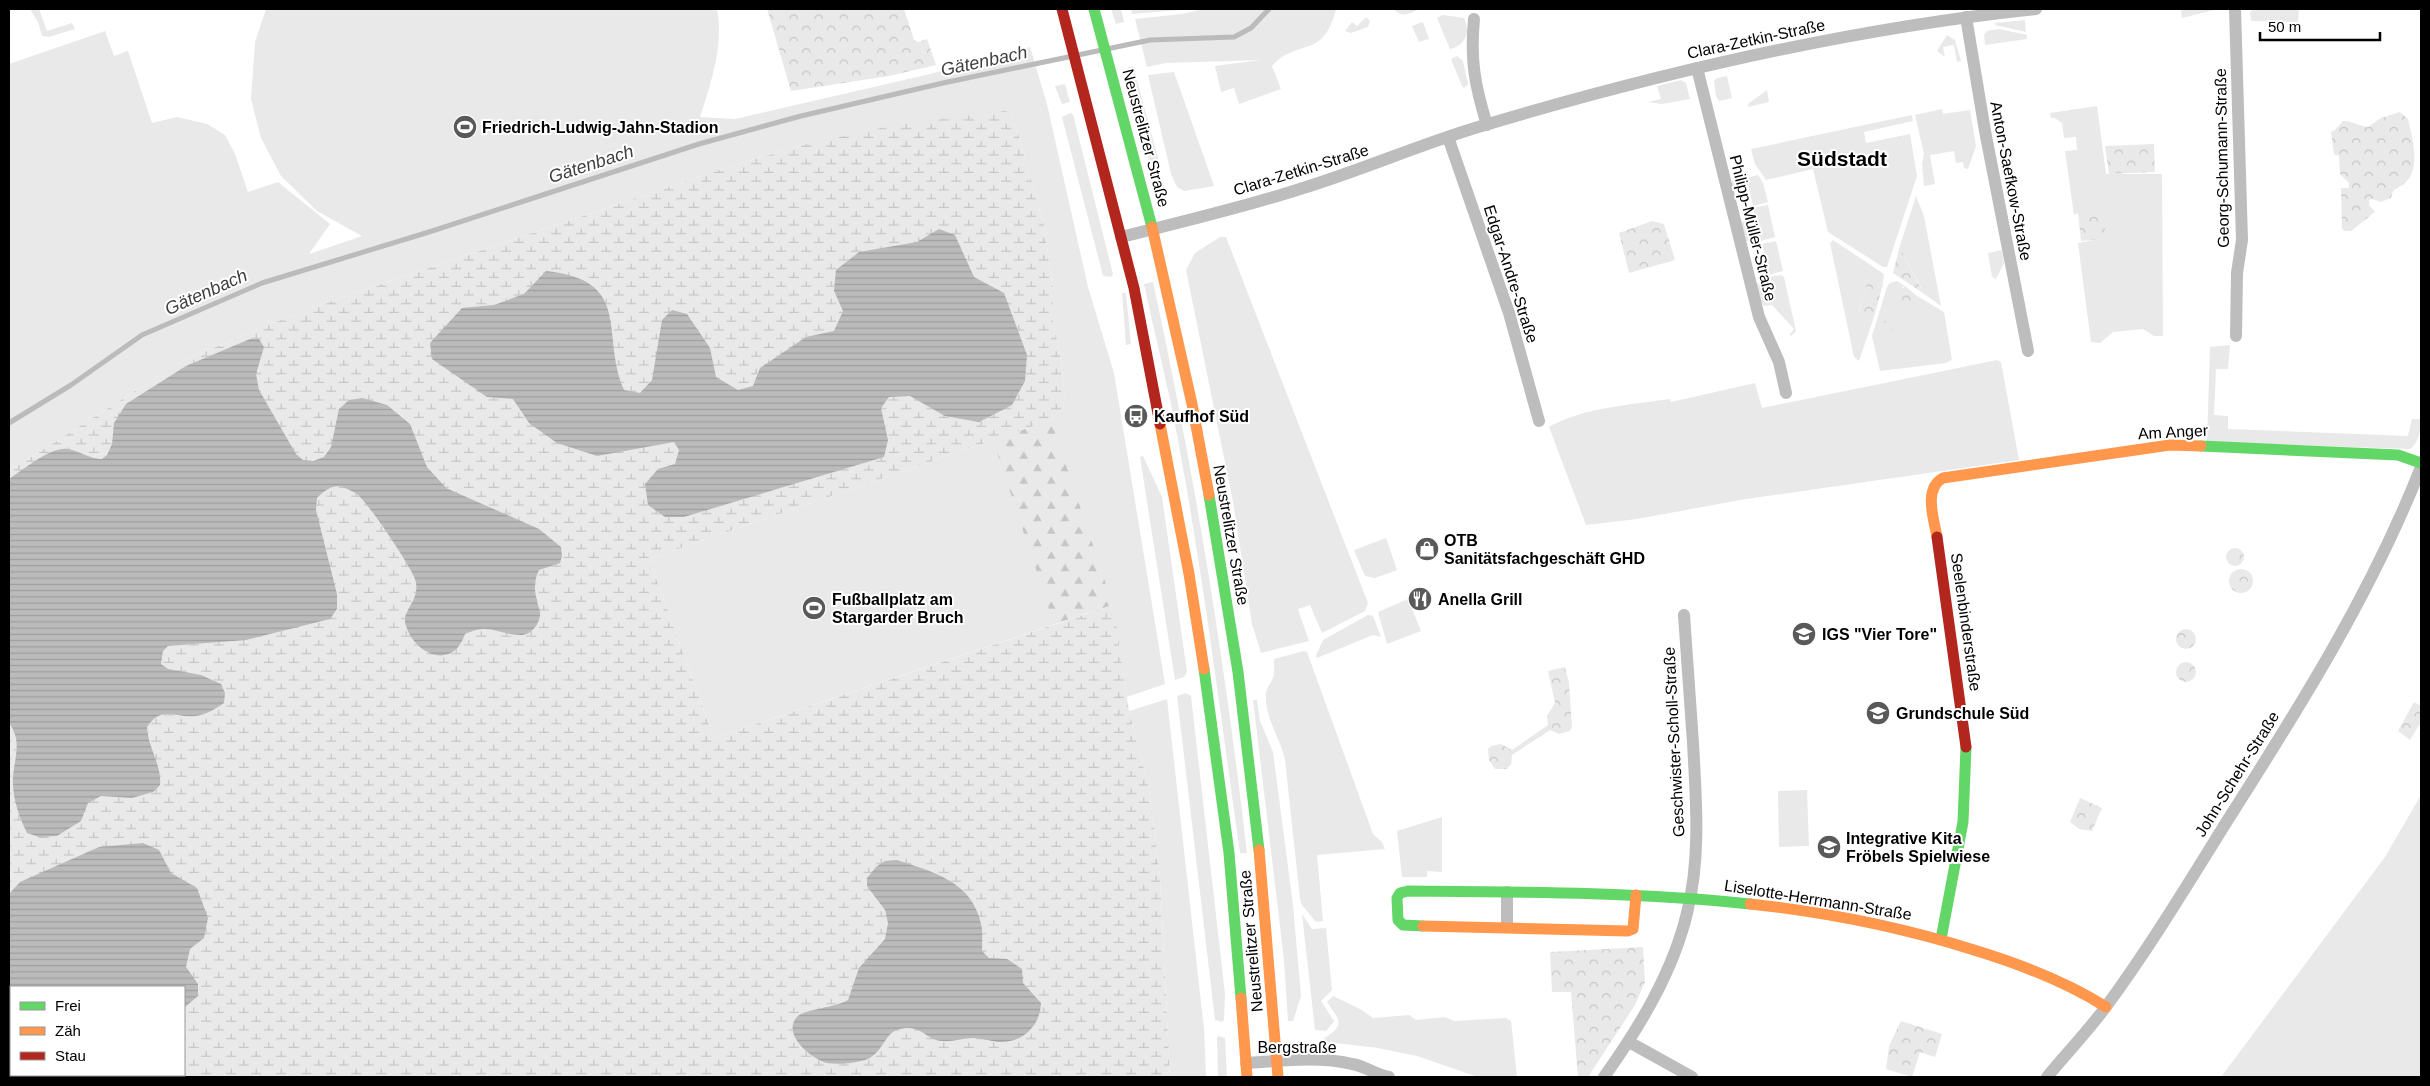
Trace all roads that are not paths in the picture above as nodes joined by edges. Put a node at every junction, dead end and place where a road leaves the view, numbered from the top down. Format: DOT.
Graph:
graph roads {
  1 [pos="1062,9"];
  2 [pos="1094,9"];
  3 [pos="2036,9"];
  4 [pos="2235,9"];
  5 [pos="1966,17"];
  6 [pos="1474,19"];
  7 [pos="1697,68"];
  8 [pos="1487,125"];
  9 [pos="1448,137"];
  10 [pos="1153,229"];
  11 [pos="1121,238"];
  12 [pos="2236,336"];
  13 [pos="2028,351"];
  14 [pos="1786,392"];
  15 [pos="1538,421"];
  16 [pos="2421,463"];
  17 [pos="2421,467"];
  18 [pos="1931,488"];
  19 [pos="1684,615"];
  20 [pos="1507,892"];
  21 [pos="1636,895"];
  22 [pos="1690,897"];
  23 [pos="1507,928"];
  24 [pos="1941,939"];
  25 [pos="2106,1007"];
  26 [pos="1629,1042"];
  27 [pos="1277,1062"];
  28 [pos="1246,1063"];
  29 [pos="1246,1077"];
  30 [pos="1278,1077"];
  31 [pos="1378,1077"];
  32 [pos="1604,1077"];
  33 [pos="1692,1077"];
  34 [pos="2047,1077"];
  1 -- 11 [label="main road, Neustrelitzer Straße"];
  2 -- 10 [label="main road, Neustrelitzer Straße"];
  3 -- 5 [label="street, Clara-Zetkin-Straße"];
  4 -- 12 [label="street, Georg-Schumann-Straße"];
  5 -- 7 [label="street, Clara-Zetkin-Straße"];
  5 -- 13 [label="street, Anton-Saefkow-Straße"];
  6 -- 8 [label="street"];
  7 -- 8 [label="street, Clara-Zetkin-Straße"];
  7 -- 14 [label="street, Philipp-Müller-Straße"];
  8 -- 9 [label="street, Clara-Zetkin-Straße"];
  9 -- 10 [label="street, Clara-Zetkin-Straße"];
  9 -- 15 [label="street, Edgar-Andre-Straße"];
  10 -- 11 [label="street, Clara-Zetkin-Straße"];
  10 -- 27 [label="main road, Neustrelitzer Straße"];
  11 -- 28 [label="main road, Neustrelitzer Straße"];
  16 -- 18 [label="main road, Am Anger"];
  17 -- 25 [label="street, John-Schehr-Straße"];
  18 -- 24 [label="main road, Seelenbinderstraße"];
  19 -- 22 [label="street, Geschwister-Scholl-Straße"];
  20 -- 21 [label="main road"];
  20 -- 23 [label="street"];
  20 -- 23 [label="main road"];
  21 -- 22 [label="main road"];
  21 -- 23 [label="main road"];
  22 -- 24 [label="main road, Liselotte-Herrmann-Straße"];
  22 -- 26 [label="street, Geschwister-Scholl-Straße"];
  24 -- 25 [label="main road, Liselotte-Herrmann-Straße"];
  25 -- 34 [label="street, John-Schehr-Straße"];
  26 -- 32 [label="street, Geschwister-Scholl-Straße"];
  26 -- 33 [label="street"];
  27 -- 28 [label="street, Bergstraße"];
  27 -- 30 [label="main road, Neustrelitzer Straße"];
  27 -- 31 [label="street, Bergstraße"];
  28 -- 29 [label="main road, Neustrelitzer Straße"];
}
